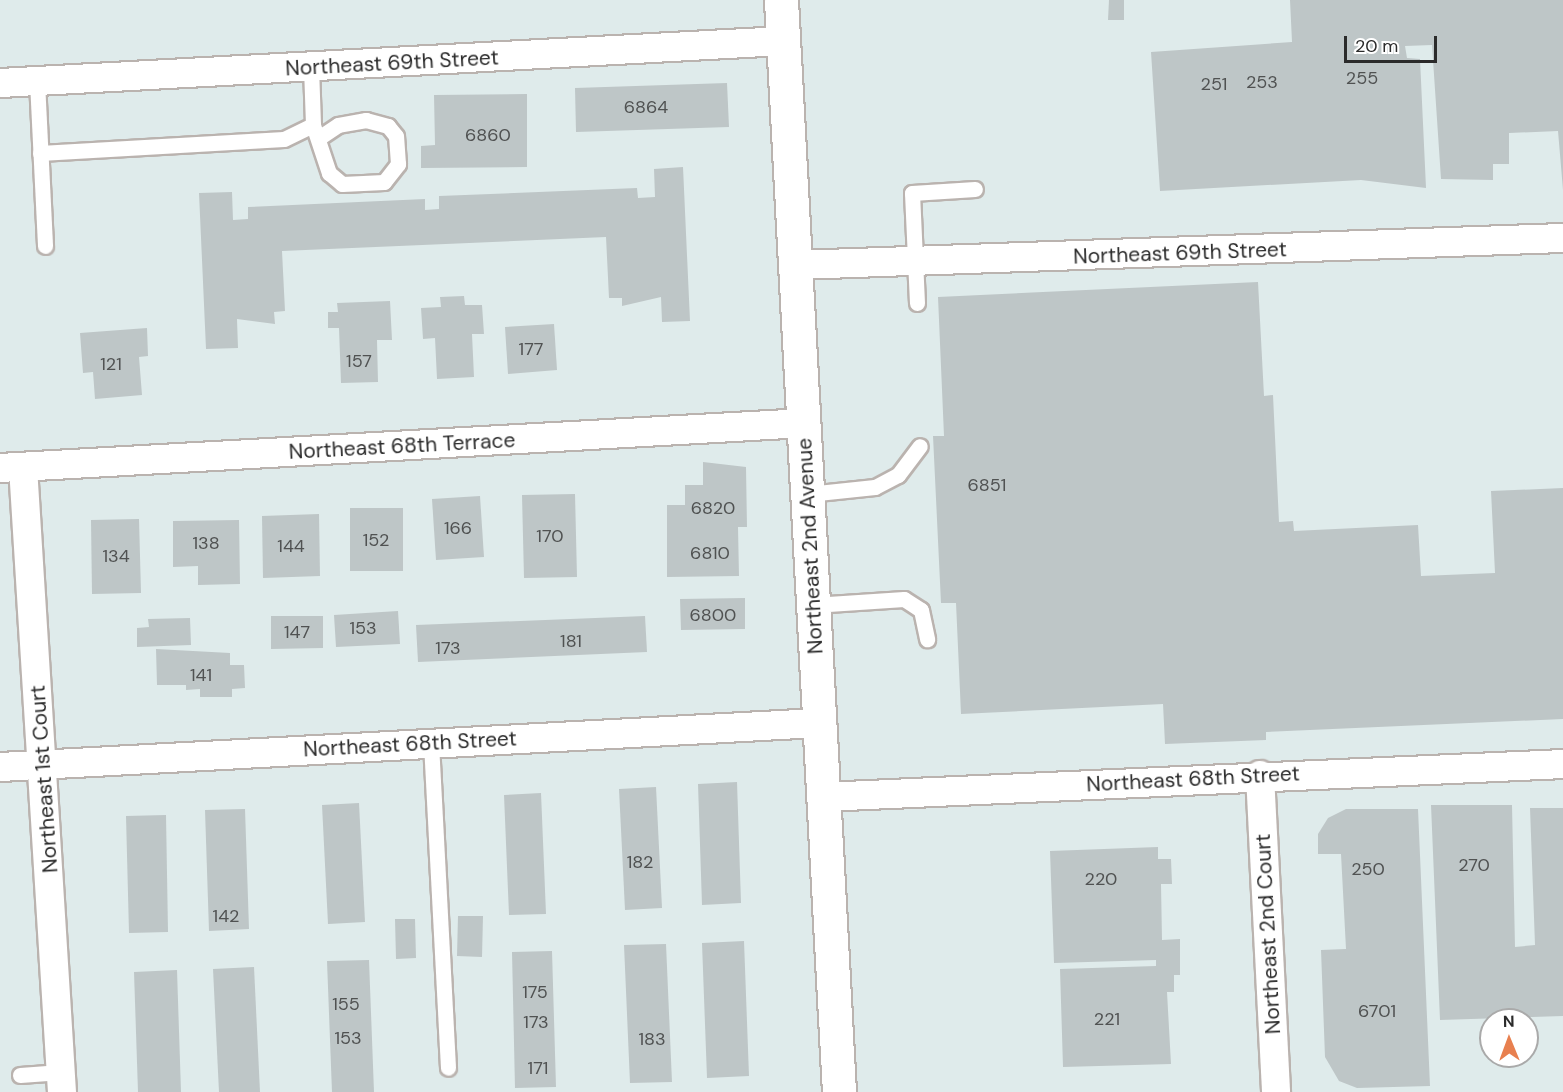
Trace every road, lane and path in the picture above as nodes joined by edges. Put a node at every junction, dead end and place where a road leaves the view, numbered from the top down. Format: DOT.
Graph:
graph roads {
  1 [pos="781,0"];
  2 [pos="783,40"];
  3 [pos="311,67"];
  4 [pos="37,81"];
  5 [pos="0,83"];
  6 [pos="316,131"];
  7 [pos="40,153"];
  8 [pos="975,189"];
  9 [pos="1563,238"];
  10 [pos="45,246"];
  11 [pos="915,263"];
  12 [pos="797,265"];
  13 [pos="917,303"];
  14 [pos="804,423"];
  15 [pos="920,446"];
  16 [pos="11,468"];
  17 [pos="808,494"];
  18 [pos="813,605"];
  19 [pos="927,639"];
  20 [pos="819,723"];
  21 [pos="431,743"];
  22 [pos="44,764"];
  23 [pos="1563,764"];
  24 [pos="0,766"];
  25 [pos="1260,775"];
  26 [pos="824,797"];
  27 [pos="448,1068"];
  28 [pos="20,1075"];
  29 [pos="61,1082"];
  30 [pos="839,1092"];
  31 [pos="1276,1092"];
  1 -- 2 [label="main road, Northeast 2nd Avenue"];
  2 -- 3 [label="street, Northeast 69th Street"];
  2 -- 12 [label="main road, Northeast 2nd Avenue"];
  3 -- 4 [label="street, Northeast 69th Street"];
  3 -- 6 [label="lane"];
  4 -- 5 [label="street, Northeast 69th Street"];
  4 -- 7 [label="lane"];
  6 -- 6 [label="lane"];
  6 -- 7 [label="lane"];
  7 -- 10 [label="lane"];
  8 -- 11 [label="lane"];
  9 -- 11 [label="street, Northeast 69th Street"];
  11 -- 12 [label="street, Northeast 69th Street"];
  11 -- 13 [label="lane"];
  12 -- 14 [label="main road, Northeast 2nd Avenue"];
  14 -- 16 [label="street, Northeast 68th Terrace"];
  14 -- 17 [label="main road, Northeast 2nd Avenue"];
  15 -- 17 [label="lane"];
  16 -- 22 [label="street, Northeast 1st Court"];
  17 -- 18 [label="main road, Northeast 2nd Avenue"];
  18 -- 19 [label="lane"];
  18 -- 20 [label="main road, Northeast 2nd Avenue"];
  20 -- 21 [label="street, Northeast 68th Street"];
  20 -- 26 [label="main road, Northeast 2nd Avenue"];
  21 -- 22 [label="street, Northeast 68th Street"];
  21 -- 27 [label="lane"];
  22 -- 24 [label="street, Northeast 68th Street"];
  22 -- 29 [label="street, Northeast 1st Court"];
  23 -- 25 [label="street, Northeast 68th Street"];
  25 -- 26 [label="street, Northeast 68th Street"];
  25 -- 31 [label="street, Northeast 2nd Court"];
  26 -- 30 [label="main road, Northeast 2nd Avenue"];
  28 -- 29 [label="lane"];
}
